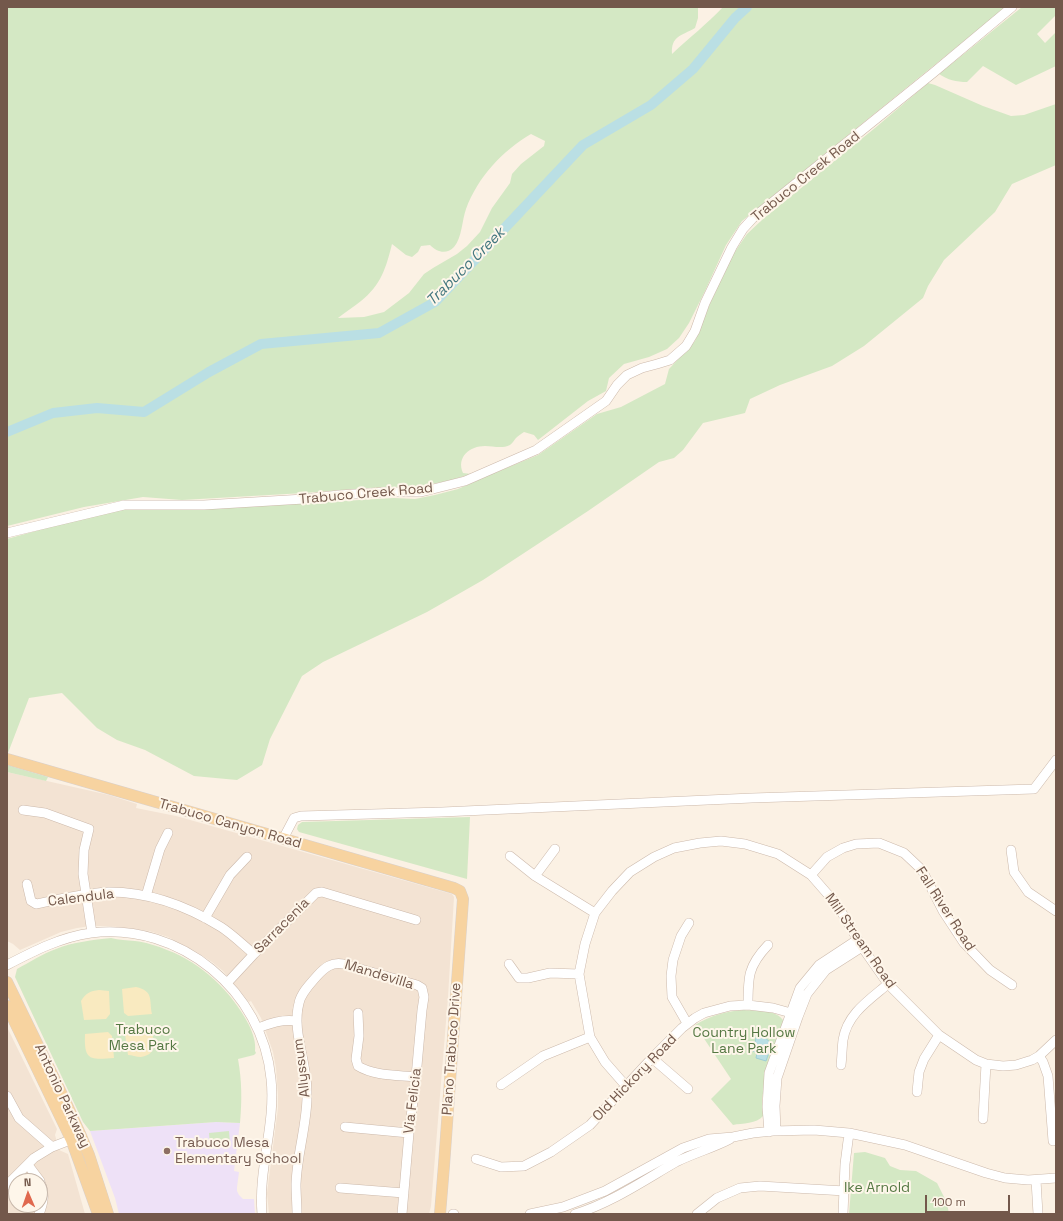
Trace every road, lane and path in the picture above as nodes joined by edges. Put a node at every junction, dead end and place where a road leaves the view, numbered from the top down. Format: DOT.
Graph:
graph roads {
  1 [pos="1012,7"];
  2 [pos="7,533"];
  3 [pos="7,759"];
  4 [pos="1056,760"];
  5 [pos="23,810"];
  6 [pos="168,833"];
  7 [pos="283,839"];
  8 [pos="555,849"];
  9 [pos="1011,850"];
  10 [pos="510,856"];
  11 [pos="247,857"];
  12 [pos="811,875"];
  13 [pos="535,876"];
  14 [pos="27,884"];
  15 [pos="454,888"];
  16 [pos="86,894"];
  17 [pos="146,896"];
  18 [pos="1056,911"];
  19 [pos="595,913"];
  20 [pos="204,918"];
  21 [pos="416,920"];
  22 [pos="689,923"];
  23 [pos="92,933"];
  24 [pos="860,944"];
  25 [pos="768,945"];
  26 [pos="254,954"];
  27 [pos="336,963"];
  28 [pos="509,964"];
  29 [pos="7,965"];
  30 [pos="579,974"];
  31 [pos="7,982"];
  32 [pos="228,982"];
  33 [pos="888,984"];
  34 [pos="1012,985"];
  35 [pos="422,988"];
  36 [pos="748,1005"];
  37 [pos="7,1006"];
  38 [pos="358,1013"];
  39 [pos="794,1015"];
  40 [pos="297,1021"];
  41 [pos="688,1023"];
  42 [pos="258,1028"];
  43 [pos="939,1035"];
  44 [pos="590,1036"];
  45 [pos="1056,1040"];
  46 [pos="1039,1056"];
  47 [pos="652,1058"];
  48 [pos="986,1064"];
  49 [pos="841,1065"];
  50 [pos="416,1077"];
  51 [pos="501,1085"];
  52 [pos="626,1086"];
  53 [pos="688,1090"];
  54 [pos="917,1092"];
  55 [pos="7,1096"];
  56 [pos="983,1119"];
  57 [pos="345,1127"];
  58 [pos="773,1132"];
  59 [pos="409,1133"];
  60 [pos="849,1133"];
  61 [pos="76,1138"];
  62 [pos="733,1138"];
  63 [pos="1053,1141"];
  64 [pos="52,1147"];
  65 [pos="476,1159"];
  66 [pos="28,1165"];
  67 [pos="19,1173"];
  68 [pos="34,1173"];
  69 [pos="1056,1178"];
  70 [pos="1036,1180"];
  71 [pos="340,1188"];
  72 [pos="844,1191"];
  73 [pos="404,1193"];
  74 [pos="98,1214"];
  75 [pos="108,1214"];
  76 [pos="262,1214"];
  77 [pos="297,1214"];
  78 [pos="402,1214"];
  79 [pos="440,1214"];
  80 [pos="530,1214"];
  81 [pos="575,1214"];
  82 [pos="697,1214"];
  83 [pos="843,1214"];
  84 [pos="1038,1214"];
  1 -- 2 [label="street, Trabuco Creek Road"];
  3 -- 7 [label="main road, Trabuco Canyon Road"];
  4 -- 7 [label="street"];
  5 -- 16 [label="street"];
  6 -- 17 [label="street"];
  7 -- 15 [label="main road, Trabuco Canyon Road"];
  8 -- 13 [label="street"];
  9 -- 18 [label="street"];
  10 -- 13 [label="street"];
  11 -- 20 [label="street"];
  12 -- 19 [label="street, Mill Stream Road"];
  12 -- 24 [label="street, Mill Stream Road"];
  12 -- 34 [label="street, Fall River Road"];
  13 -- 19 [label="street"];
  14 -- 16 [label="street, Calendula"];
  15 -- 79 [label="main road, Plano Trabuco Drive"];
  16 -- 17 [label="street, Calendula"];
  16 -- 23 [label="street"];
  17 -- 20 [label="street, Calendula"];
  19 -- 30 [label="street, Mill Stream Road"];
  20 -- 26 [label="street, Calendula"];
  21 -- 26 [label="street, Sarracenia"];
  22 -- 41 [label="street"];
  23 -- 29 [label="street"];
  23 -- 32 [label="street"];
  24 -- 33 [label="street, Mill Stream Road"];
  24 -- 39 [label="street"];
  25 -- 36 [label="street"];
  26 -- 32 [label="street, Sarracenia"];
  27 -- 35 [label="street, Mandevilla"];
  27 -- 40 [label="street, Allyssum"];
  28 -- 30 [label="street"];
  30 -- 44 [label="street, Mill Stream Road"];
  31 -- 61 [label="main road, Antonio Parkway"];
  32 -- 42 [label="street"];
  33 -- 43 [label="street, Mill Stream Road"];
  33 -- 49 [label="street"];
  35 -- 50 [label="street, Via Felicia"];
  36 -- 39 [label="street, Old Hickory Road"];
  36 -- 41 [label="street, Old Hickory Road"];
  37 -- 61 [label="main road, Antonio Parkway"];
  38 -- 50 [label="street"];
  39 -- 58 [label="street"];
  40 -- 42 [label="street"];
  40 -- 77 [label="street, Allyssum"];
  41 -- 47 [label="street, Old Hickory Road"];
  42 -- 76 [label="street"];
  43 -- 48 [label="street, Mill Stream Road"];
  43 -- 54 [label="street"];
  44 -- 51 [label="street"];
  44 -- 52 [label="street, Mill Stream Road"];
  45 -- 46 [label="street, Mill Stream Road"];
  46 -- 48 [label="street, Mill Stream Road"];
  46 -- 63 [label="street"];
  47 -- 52 [label="street, Old Hickory Road"];
  47 -- 53 [label="street"];
  48 -- 56 [label="street"];
  50 -- 59 [label="street, Via Felicia"];
  52 -- 65 [label="street, Old Hickory Road"];
  55 -- 64 [label="street"];
  57 -- 59 [label="street"];
  58 -- 60 [label="street"];
  58 -- 62 [label="street"];
  59 -- 73 [label="street, Via Felicia"];
  60 -- 70 [label="street"];
  60 -- 72 [label="street"];
  61 -- 64 [label="street"];
  61 -- 74 [label="main road, Antonio Parkway"];
  61 -- 75 [label="main road, Antonio Parkway"];
  62 -- 80 [label="street"];
  62 -- 81 [label="street"];
  64 -- 66 [label="street"];
  66 -- 67 [label="street"];
  66 -- 68 [label="street"];
  69 -- 70 [label="street"];
  70 -- 84 [label="street"];
  71 -- 73 [label="street"];
  72 -- 82 [label="street"];
  72 -- 83 [label="street"];
  73 -- 78 [label="street, Via Felicia"];
}
